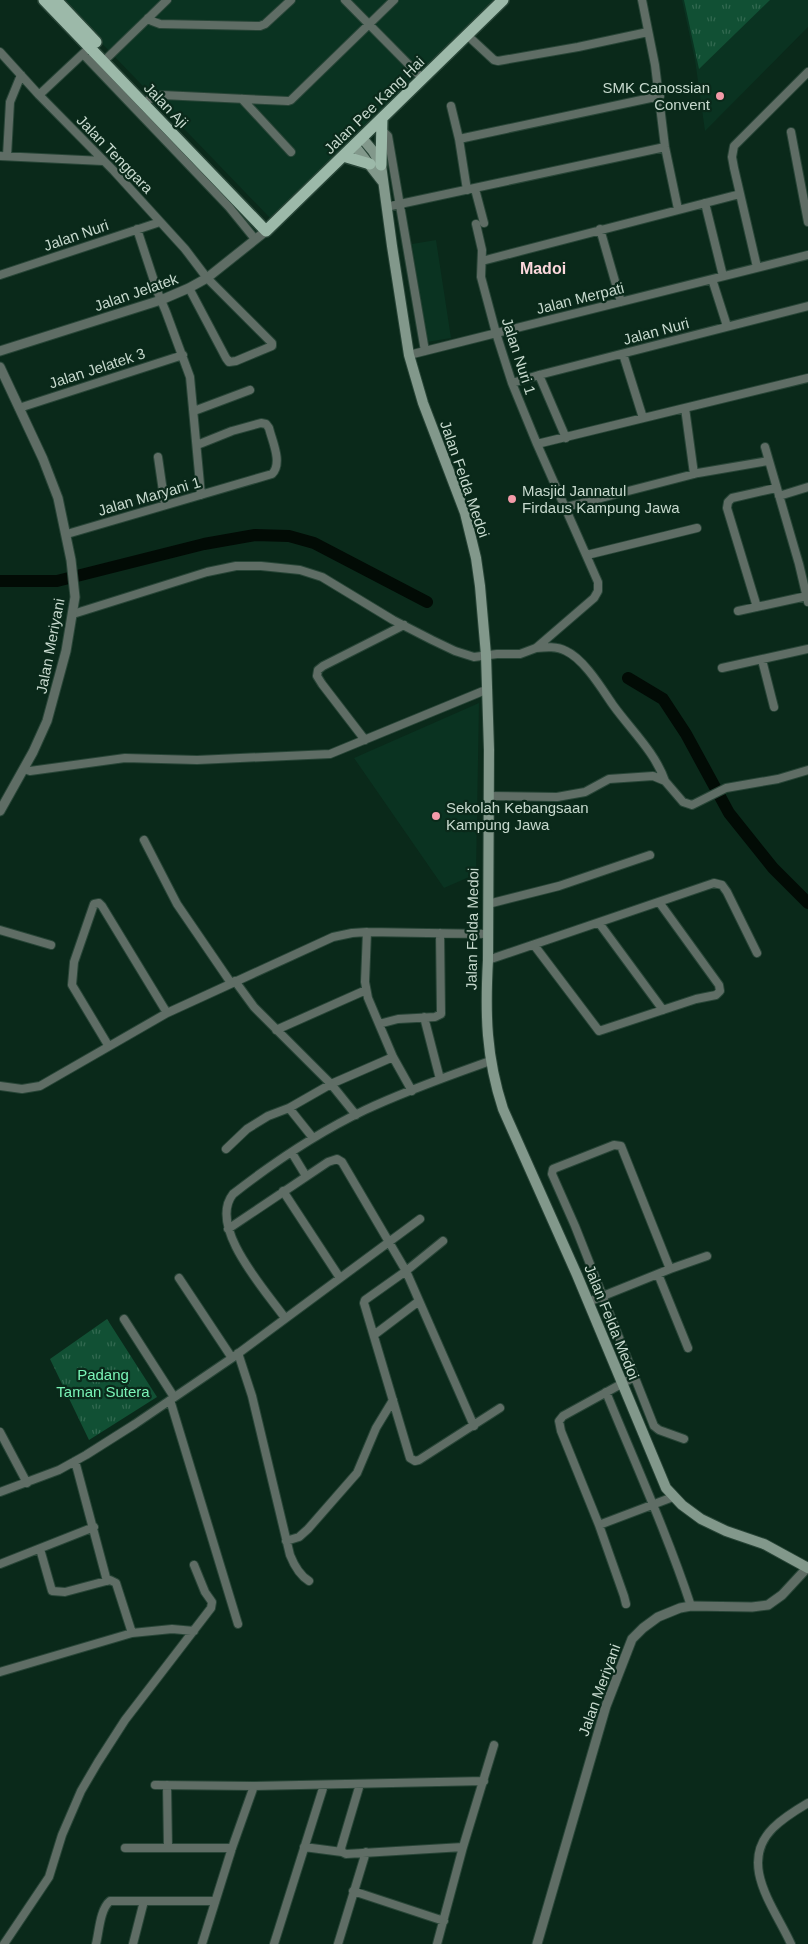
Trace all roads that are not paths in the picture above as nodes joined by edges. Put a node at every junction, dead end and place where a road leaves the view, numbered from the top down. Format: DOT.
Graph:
graph roads {
  1 [pos="44,0"];
  2 [pos="56,0"];
  3 [pos="167,0"];
  4 [pos="291,0"];
  5 [pos="346,0"];
  6 [pos="394,0"];
  7 [pos="503,0"];
  8 [pos="642,0"];
  9 [pos="148,18"];
  10 [pos="369,24"];
  11 [pos="648,32"];
  12 [pos="467,35"];
  13 [pos="90,48"];
  14 [pos="0,52"];
  15 [pos="106,58"];
  16 [pos="808,72"];
  17 [pos="20,75"];
  18 [pos="422,79"];
  19 [pos="39,95"];
  20 [pos="660,96"];
  21 [pos="242,99"];
  22 [pos="147,101"];
  23 [pos="451,106"];
  24 [pos="382,124"];
  25 [pos="791,132"];
  26 [pos="459,139"];
  27 [pos="358,142"];
  28 [pos="665,147"];
  29 [pos="291,152"];
  30 [pos="3,156"];
  31 [pos="343,156"];
  32 [pos="103,161"];
  33 [pos="376,164"];
  34 [pos="476,189"];
  35 [pos="467,190"];
  36 [pos="740,194"];
  37 [pos="232,203"];
  38 [pos="705,203"];
  39 [pos="399,204"];
  40 [pos="386,207"];
  41 [pos="678,209"];
  42 [pos="160,222"];
  43 [pos="808,222"];
  44 [pos="269,228"];
  45 [pos="137,229"];
  46 [pos="600,229"];
  47 [pos="255,239"];
  48 [pos="808,255"];
  49 [pos="482,261"];
  50 [pos="757,268"];
  51 [pos="0,276"];
  52 [pos="723,276"];
  53 [pos="207,278"];
  54 [pos="712,279"];
  55 [pos="190,288"];
  56 [pos="161,300"];
  57 [pos="621,302"];
  58 [pos="808,306"];
  59 [pos="727,326"];
  60 [pos="496,333"];
  61 [pos="0,351"];
  62 [pos="425,351"];
  63 [pos="623,354"];
  64 [pos="183,355"];
  65 [pos="409,355"];
  66 [pos="0,367"];
  67 [pos="539,375"];
  68 [pos="808,378"];
  69 [pos="512,383"];
  70 [pos="250,390"];
  71 [pos="19,408"];
  72 [pos="685,408"];
  73 [pos="194,411"];
  74 [pos="643,418"];
  75 [pos="566,438"];
  76 [pos="537,444"];
  77 [pos="197,445"];
  78 [pos="765,447"];
  79 [pos="158,457"];
  80 [pos="768,461"];
  81 [pos="696,474"];
  82 [pos="808,487"];
  83 [pos="776,488"];
  84 [pos="201,495"];
  85 [pos="779,496"];
  86 [pos="166,505"];
  87 [pos="566,507"];
  88 [pos="697,528"];
  89 [pos="67,534"];
  90 [pos="587,555"];
  91 [pos="808,561"];
  92 [pos="799,564"];
  93 [pos="807,599"];
  94 [pos="757,607"];
  95 [pos="738,611"];
  96 [pos="74,614"];
  97 [pos="404,625"];
  98 [pos="536,648"];
  99 [pos="808,649"];
  100 [pos="486,656"];
  101 [pos="762,660"];
  102 [pos="722,668"];
  103 [pos="488,689"];
  104 [pos="774,707"];
  105 [pos="365,740"];
  106 [pos="24,769"];
  107 [pos="808,770"];
  108 [pos="665,781"];
  109 [pos="488,796"];
  110 [pos="0,812"];
  111 [pos="144,840"];
  112 [pos="650,855"];
  113 [pos="659,902"];
  114 [pos="488,904"];
  115 [pos="599,923"];
  116 [pos="0,930"];
  117 [pos="366,932"];
  118 [pos="440,933"];
  119 [pos="488,934"];
  120 [pos="51,945"];
  121 [pos="534,945"];
  122 [pos="757,953"];
  123 [pos="488,960"];
  124 [pos="233,982"];
  125 [pos="366,990"];
  126 [pos="663,1010"];
  127 [pos="167,1013"];
  128 [pos="424,1017"];
  129 [pos="379,1024"];
  130 [pos="276,1030"];
  131 [pos="108,1046"];
  132 [pos="393,1057"];
  133 [pos="490,1061"];
  134 [pos="440,1079"];
  135 [pos="330,1084"];
  136 [pos="0,1086"];
  137 [pos="412,1091"];
  138 [pos="289,1108"];
  139 [pos="356,1115"];
  140 [pos="313,1138"];
  141 [pos="226,1149"];
  142 [pos="292,1152"];
  143 [pos="306,1176"];
  144 [pos="283,1191"];
  145 [pos="420,1219"];
  146 [pos="228,1228"];
  147 [pos="390,1241"];
  148 [pos="443,1241"];
  149 [pos="707,1256"];
  150 [pos="670,1269"];
  151 [pos="406,1271"];
  152 [pos="658,1274"];
  153 [pos="179,1278"];
  154 [pos="340,1278"];
  155 [pos="603,1296"];
  156 [pos="419,1301"];
  157 [pos="588,1302"];
  158 [pos="285,1318"];
  159 [pos="124,1320"];
  160 [pos="374,1334"];
  161 [pos="688,1348"];
  162 [pos="235,1355"];
  163 [pos="634,1377"];
  164 [pos="621,1383"];
  165 [pos="606,1392"];
  166 [pos="172,1399"];
  167 [pos="393,1400"];
  168 [pos="500,1408"];
  169 [pos="474,1426"];
  170 [pos="0,1432"];
  171 [pos="684,1439"];
  172 [pos="75,1461"];
  173 [pos="27,1483"];
  174 [pos="0,1492"];
  175 [pos="674,1497"];
  176 [pos="652,1505"];
  177 [pos="599,1525"];
  178 [pos="94,1527"];
  179 [pos="286,1541"];
  180 [pos="40,1549"];
  181 [pos="0,1564"];
  182 [pos="194,1565"];
  183 [pos="808,1568"];
  184 [pos="107,1581"];
  185 [pos="309,1581"];
  186 [pos="626,1604"];
  187 [pos="691,1606"];
  188 [pos="238,1624"];
  189 [pos="194,1632"];
  190 [pos="132,1633"];
  191 [pos="0,1672"];
  192 [pos="494,1745"];
  193 [pos="484,1781"];
  194 [pos="360,1784"];
  195 [pos="155,1785"];
  196 [pos="324,1785"];
  197 [pos="167,1786"];
  198 [pos="254,1786"];
  199 [pos="808,1802"];
  200 [pos="304,1847"];
  201 [pos="464,1847"];
  202 [pos="125,1848"];
  203 [pos="168,1848"];
  204 [pos="232,1848"];
  205 [pos="342,1852"];
  206 [pos="366,1852"];
  207 [pos="354,1891"];
  208 [pos="144,1901"];
  209 [pos="215,1901"];
  210 [pos="444,1921"];
  211 [pos="4,1944"];
  212 [pos="96,1944"];
  213 [pos="132,1944"];
  214 [pos="202,1944"];
  215 [pos="274,1944"];
  216 [pos="338,1944"];
  217 [pos="437,1944"];
  218 [pos="538,1944"];
  219 [pos="792,1944"];
  1 -- 13 [label="main road, Jalan Aji"];
  2 -- 13 [label="main road, Jalan Aji"];
  3 -- 9 [label="street"];
  4 -- 9 [label="street"];
  5 -- 10 [label="street"];
  6 -- 10 [label="street"];
  7 -- 12 [label="main road, Jalan Pee Kang Hai"];
  8 -- 11 [label="street"];
  9 -- 15 [label="street"];
  10 -- 18 [label="street"];
  10 -- 21 [label="street"];
  11 -- 12 [label="street"];
  11 -- 20 [label="street"];
  12 -- 18 [label="main road, Jalan Pee Kang Hai"];
  13 -- 15 [label="main road, Jalan Aji"];
  13 -- 19 [label="street"];
  13 -- 37 [label="street"];
  14 -- 17 [label="street, Jalan Tenggara"];
  15 -- 22 [label="main road, Jalan Aji"];
  16 -- 36 [label="street"];
  17 -- 19 [label="street, Jalan Tenggara"];
  17 -- 30 [label="street"];
  18 -- 24 [label="main road, Jalan Pee Kang Hai"];
  19 -- 32 [label="street, Jalan Tenggara"];
  20 -- 26 [label="street"];
  20 -- 28 [label="street"];
  21 -- 22 [label="street"];
  21 -- 29 [label="street"];
  22 -- 37 [label="main road, Jalan Aji"];
  22 -- 44 [label="main road, Jalan Aji"];
  23 -- 26 [label="street"];
  24 -- 27 [label="main road, Jalan Pee Kang Hai"];
  24 -- 33 [label="main road"];
  24 -- 39 [label="street"];
  25 -- 43 [label="street"];
  26 -- 35 [label="street"];
  27 -- 31 [label="main road, Jalan Pee Kang Hai"];
  27 -- 33 [label="main road"];
  28 -- 34 [label="street"];
  28 -- 41 [label="street"];
  30 -- 32 [label="street"];
  31 -- 33 [label="main road"];
  31 -- 44 [label="main road, Jalan Pee Kang Hai"];
  32 -- 42 [label="street, Jalan Tenggara"];
  33 -- 40 [label="main road, Jalan Felda Medoi"];
  34 -- 35 [label="street"];
  34 -- 49 [label="street, Jalan Nuri 1"];
  35 -- 39 [label="street"];
  36 -- 38 [label="street"];
  36 -- 50 [label="street"];
  37 -- 44 [label="main road, Jalan Aji"];
  37 -- 47 [label="street"];
  38 -- 41 [label="street"];
  38 -- 52 [label="street"];
  39 -- 40 [label="street"];
  39 -- 62 [label="street"];
  40 -- 65 [label="main road, Jalan Felda Medoi"];
  41 -- 46 [label="street"];
  42 -- 45 [label="street, Jalan Nuri"];
  42 -- 53 [label="street, Jalan Tenggara"];
  44 -- 47 [label="street, Jalan Jelatek"];
  45 -- 51 [label="street, Jalan Nuri"];
  45 -- 56 [label="street"];
  46 -- 49 [label="street"];
  46 -- 57 [label="street"];
  47 -- 53 [label="street, Jalan Jelatek"];
  48 -- 50 [label="street, Jalan Merpati"];
  49 -- 60 [label="street, Jalan Nuri 1"];
  50 -- 52 [label="street, Jalan Merpati"];
  52 -- 54 [label="street, Jalan Merpati"];
  53 -- 55 [label="street, Jalan Jelatek"];
  53 -- 55 [label="street, Jalan Tenggara"];
  54 -- 57 [label="street, Jalan Merpati"];
  54 -- 59 [label="street"];
  55 -- 56 [label="street, Jalan Jelatek"];
  56 -- 61 [label="street, Jalan Jelatek"];
  56 -- 64 [label="street"];
  57 -- 60 [label="street, Jalan Merpati"];
  58 -- 59 [label="street, Jalan Nuri"];
  59 -- 63 [label="street, Jalan Nuri"];
  60 -- 62 [label="street, Jalan Merpati"];
  60 -- 69 [label="street, Jalan Nuri 1"];
  62 -- 65 [label="street, Jalan Merpati"];
  63 -- 67 [label="street, Jalan Nuri"];
  63 -- 74 [label="street"];
  64 -- 71 [label="street, Jalan Jelatek 3"];
  64 -- 73 [label="street"];
  65 -- 100 [label="main road, Jalan Felda Medoi"];
  66 -- 71 [label="street, Jalan Meriyani"];
  67 -- 69 [label="street, Jalan Nuri"];
  67 -- 75 [label="street"];
  68 -- 72 [label="street"];
  69 -- 76 [label="street, Jalan Nuri 1"];
  70 -- 73 [label="street"];
  71 -- 89 [label="street, Jalan Meriyani"];
  72 -- 74 [label="street"];
  72 -- 81 [label="street"];
  73 -- 77 [label="street"];
  74 -- 75 [label="street"];
  75 -- 76 [label="street"];
  76 -- 87 [label="street, Jalan Nuri 1"];
  77 -- 84 [label="street"];
  77 -- 84 [label="street, Jalan Maryani 1"];
  78 -- 80 [label="street"];
  79 -- 86 [label="street"];
  80 -- 81 [label="street"];
  80 -- 83 [label="street"];
  81 -- 87 [label="street"];
  82 -- 85 [label="street"];
  83 -- 85 [label="street"];
  83 -- 94 [label="street"];
  84 -- 86 [label="street, Jalan Maryani 1"];
  85 -- 92 [label="street"];
  86 -- 89 [label="street, Jalan Maryani 1"];
  87 -- 90 [label="street, Jalan Nuri 1"];
  88 -- 90 [label="street"];
  89 -- 96 [label="street, Jalan Meriyani"];
  90 -- 98 [label="street, Jalan Nuri 1"];
  91 -- 92 [label="street"];
  92 -- 93 [label="street"];
  93 -- 94 [label="street"];
  94 -- 95 [label="street"];
  96 -- 97 [label="street"];
  96 -- 106 [label="street, Jalan Meriyani"];
  97 -- 100 [label="street"];
  97 -- 105 [label="street"];
  98 -- 100 [label="street"];
  98 -- 108 [label="street"];
  99 -- 101 [label="street"];
  100 -- 103 [label="main road, Jalan Felda Medoi"];
  101 -- 102 [label="street"];
  101 -- 104 [label="street"];
  103 -- 105 [label="street"];
  103 -- 109 [label="main road, Jalan Felda Medoi"];
  105 -- 106 [label="street"];
  106 -- 110 [label="street, Jalan Meriyani"];
  107 -- 108 [label="street"];
  108 -- 109 [label="street"];
  109 -- 114 [label="main road, Jalan Felda Medoi"];
  111 -- 124 [label="street"];
  112 -- 114 [label="street"];
  113 -- 115 [label="street"];
  113 -- 122 [label="street"];
  113 -- 126 [label="street"];
  114 -- 119 [label="main road, Jalan Felda Medoi"];
  115 -- 121 [label="street"];
  115 -- 126 [label="street"];
  116 -- 120 [label="street"];
  117 -- 118 [label="street"];
  117 -- 124 [label="street"];
  117 -- 125 [label="street"];
  118 -- 119 [label="street"];
  118 -- 128 [label="street"];
  119 -- 123 [label="main road, Jalan Felda Medoi"];
  121 -- 123 [label="street"];
  121 -- 126 [label="street"];
  123 -- 133 [label="main road, Jalan Felda Medoi"];
  124 -- 127 [label="street"];
  124 -- 130 [label="street"];
  125 -- 129 [label="street"];
  125 -- 130 [label="street"];
  127 -- 131 [label="street"];
  127 -- 131 [label="street"];
  128 -- 129 [label="street"];
  128 -- 134 [label="street"];
  129 -- 132 [label="street"];
  130 -- 135 [label="street"];
  131 -- 136 [label="street"];
  132 -- 135 [label="street"];
  132 -- 137 [label="street"];
  133 -- 134 [label="street"];
  133 -- 157 [label="main road, Jalan Felda Medoi"];
  134 -- 137 [label="street"];
  135 -- 138 [label="street"];
  135 -- 139 [label="street"];
  137 -- 139 [label="street"];
  138 -- 140 [label="street"];
  138 -- 141 [label="street"];
  139 -- 140 [label="street"];
  140 -- 142 [label="street"];
  142 -- 143 [label="street"];
  142 -- 146 [label="street"];
  143 -- 144 [label="street"];
  143 -- 147 [label="street"];
  144 -- 146 [label="street"];
  144 -- 154 [label="street"];
  145 -- 147 [label="street"];
  146 -- 158 [label="street"];
  147 -- 151 [label="street"];
  147 -- 154 [label="street"];
  148 -- 151 [label="street"];
  149 -- 150 [label="street"];
  150 -- 152 [label="street"];
  150 -- 155 [label="street"];
  151 -- 156 [label="street"];
  151 -- 160 [label="street"];
  152 -- 155 [label="street"];
  152 -- 161 [label="street"];
  153 -- 162 [label="street"];
  154 -- 158 [label="street"];
  155 -- 157 [label="street"];
  155 -- 163 [label="street"];
  156 -- 160 [label="street"];
  156 -- 169 [label="street"];
  157 -- 164 [label="main road, Jalan Felda Medoi"];
  158 -- 162 [label="street"];
  159 -- 166 [label="street"];
  160 -- 167 [label="street"];
  162 -- 166 [label="street"];
  162 -- 179 [label="street"];
  163 -- 164 [label="street"];
  163 -- 171 [label="street"];
  164 -- 165 [label="street"];
  164 -- 175 [label="main road, Jalan Felda Medoi"];
  165 -- 176 [label="street"];
  165 -- 177 [label="street"];
  166 -- 172 [label="street"];
  166 -- 188 [label="street"];
  167 -- 169 [label="street"];
  167 -- 179 [label="street"];
  168 -- 169 [label="street"];
  170 -- 173 [label="street"];
  172 -- 173 [label="street"];
  172 -- 178 [label="street"];
  173 -- 174 [label="street"];
  175 -- 176 [label="street"];
  175 -- 183 [label="main road, Jalan Felda Medoi"];
  176 -- 177 [label="street"];
  176 -- 187 [label="street"];
  177 -- 186 [label="street"];
  178 -- 180 [label="street"];
  178 -- 184 [label="street"];
  179 -- 185 [label="street"];
  180 -- 181 [label="street"];
  180 -- 184 [label="street"];
  182 -- 189 [label="street"];
  183 -- 187 [label="street, Jalan Meriyani"];
  184 -- 190 [label="street"];
  187 -- 218 [label="street, Jalan Meriyani"];
  189 -- 190 [label="street"];
  189 -- 211 [label="street"];
  190 -- 191 [label="street"];
  192 -- 193 [label="street"];
  193 -- 194 [label="street"];
  193 -- 201 [label="street"];
  194 -- 196 [label="street"];
  194 -- 205 [label="street"];
  195 -- 197 [label="street"];
  196 -- 198 [label="street"];
  196 -- 200 [label="street"];
  197 -- 198 [label="street"];
  197 -- 203 [label="street"];
  198 -- 204 [label="street"];
  199 -- 219 [label="street"];
  200 -- 205 [label="street"];
  200 -- 215 [label="street"];
  201 -- 206 [label="street"];
  201 -- 210 [label="street"];
  202 -- 203 [label="street"];
  203 -- 204 [label="street"];
  204 -- 209 [label="street"];
  205 -- 206 [label="street"];
  206 -- 207 [label="street"];
  207 -- 210 [label="street"];
  207 -- 216 [label="street"];
  208 -- 209 [label="street"];
  208 -- 212 [label="street"];
  208 -- 213 [label="street"];
  209 -- 214 [label="street"];
  210 -- 217 [label="street"];
}
